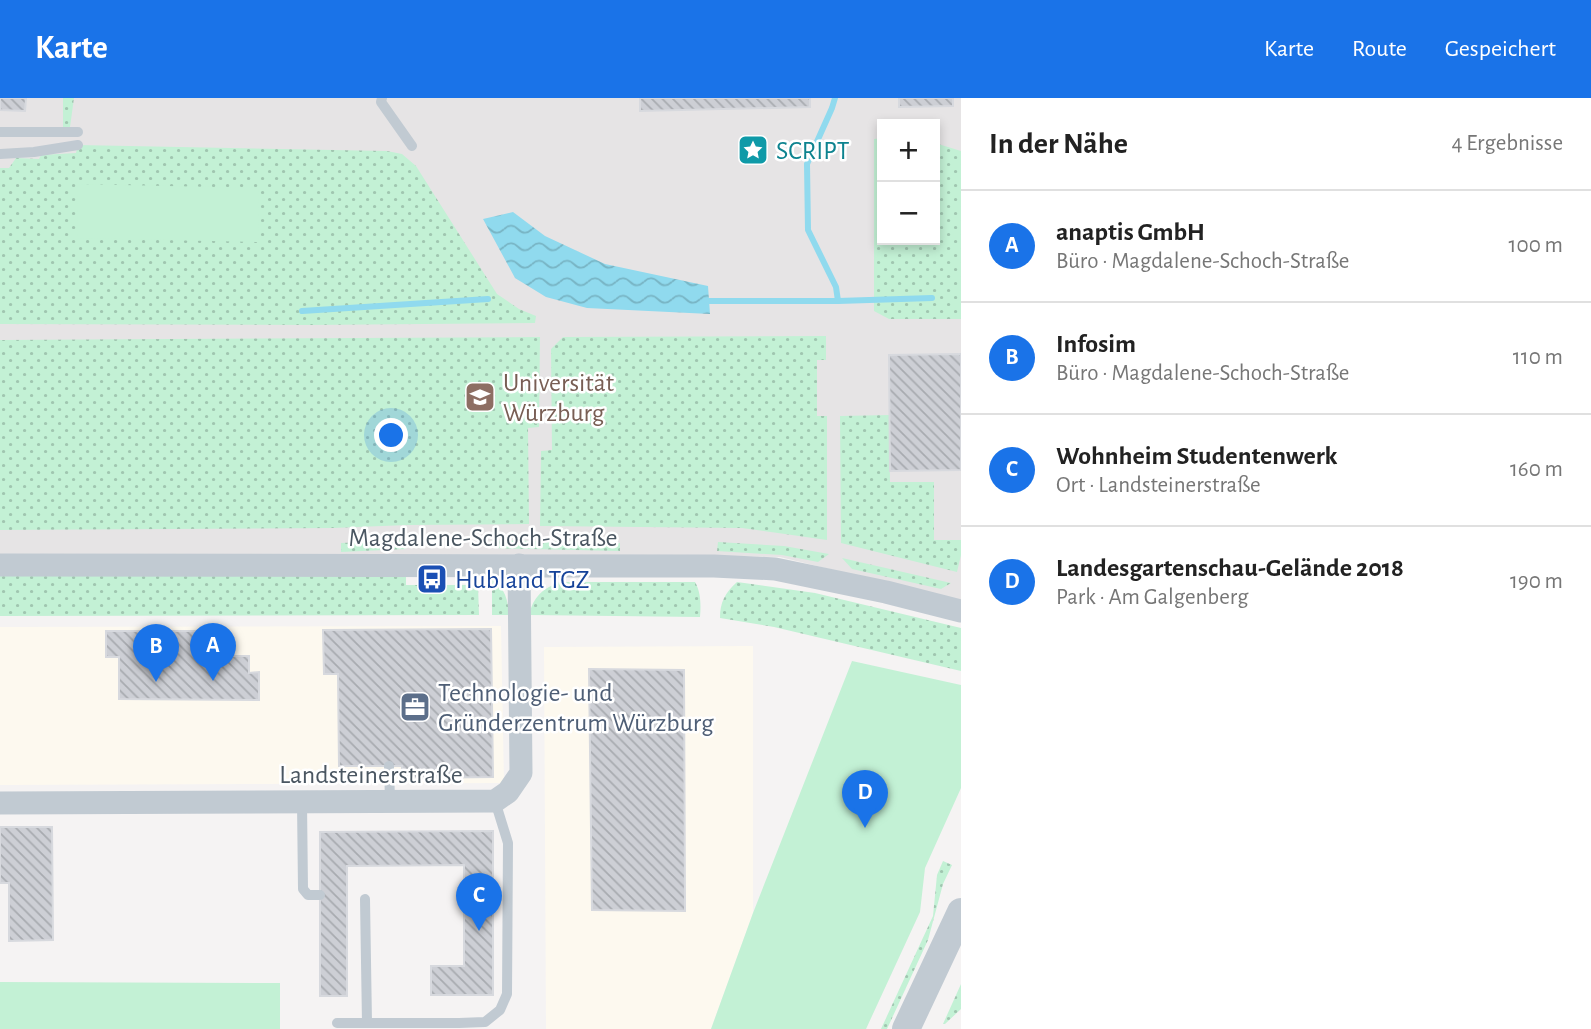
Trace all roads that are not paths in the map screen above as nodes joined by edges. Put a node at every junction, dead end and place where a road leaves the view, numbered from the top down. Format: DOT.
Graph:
graph roads {
  1 [pos="382,98"];
  2 [pos="0,132"];
  3 [pos="78,132"];
  4 [pos="78,145"];
  5 [pos="412,146"];
  6 [pos="0,153"];
  7 [pos="0,565"];
  8 [pos="519,565"];
  9 [pos="961,611"];
  10 [pos="389,766"];
  11 [pos="390,801"];
  12 [pos="495,801"];
  13 [pos="0,803"];
  14 [pos="302,803"];
  15 [pos="320,895"];
  16 [pos="365,899"];
  17 [pos="961,912"];
  18 [pos="337,1023"];
  19 [pos="367,1023"];
  20 [pos="906,1029"];
  1 -- 5 [label="lane"];
  2 -- 3 [label="lane"];
  4 -- 6 [label="lane"];
  7 -- 8 [label="street, Magdalene-Schoch-Straße"];
  8 -- 9 [label="street, Magdalene-Schoch-Straße"];
  8 -- 12 [label="street, Landsteinerstraße"];
  10 -- 11 [label="lane"];
  11 -- 12 [label="street, Landsteinerstraße"];
  11 -- 14 [label="street, Landsteinerstraße"];
  12 -- 19 [label="lane"];
  13 -- 14 [label="street, Landsteinerstraße"];
  14 -- 15 [label="lane"];
  16 -- 19 [label="lane"];
  17 -- 20 [label="street"];
  18 -- 19 [label="lane"];
}
